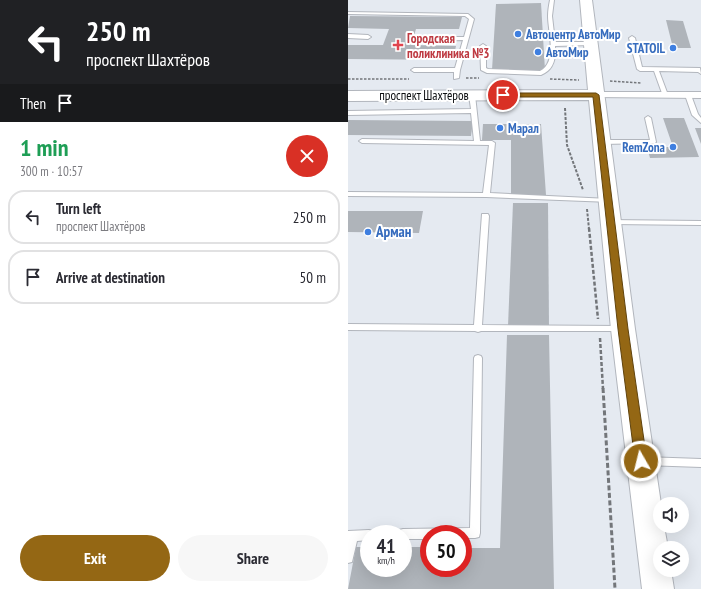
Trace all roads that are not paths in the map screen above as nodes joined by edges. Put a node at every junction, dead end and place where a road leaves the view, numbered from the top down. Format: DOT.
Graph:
graph roads {
  1 [pos="552,0"];
  2 [pos="586,0"];
  3 [pos="348,13"];
  4 [pos="348,36"];
  5 [pos="368,37"];
  6 [pos="467,38"];
  7 [pos="632,38"];
  8 [pos="426,39"];
  9 [pos="554,44"];
  10 [pos="590,44"];
  11 [pos="483,46"];
  12 [pos="656,69"];
  13 [pos="414,70"];
  14 [pos="457,70"];
  15 [pos="701,72"];
  16 [pos="456,78"];
  17 [pos="472,95"];
  18 [pos="596,95"];
  19 [pos="665,95"];
  20 [pos="688,95"];
  21 [pos="701,95"];
  22 [pos="348,96"];
  23 [pos="473,111"];
  24 [pos="348,113"];
  25 [pos="648,118"];
  26 [pos="701,121"];
  27 [pos="362,141"];
  28 [pos="478,142"];
  29 [pos="601,142"];
  30 [pos="348,194"];
  31 [pos="486,195"];
  32 [pos="610,212"];
  33 [pos="485,216"];
  34 [pos="701,223"];
  35 [pos="348,327"];
  36 [pos="478,329"];
  37 [pos="623,329"];
  38 [pos="478,358"];
  39 [pos="641,461"];
  40 [pos="701,463"];
  41 [pos="412,534"];
  42 [pos="360,535"];
  43 [pos="350,536"];
  44 [pos="348,558"];
  45 [pos="658,589"];
  1 -- 9 [label="lane"];
  2 -- 10 [label="main road"];
  3 -- 6 [label="lane"];
  4 -- 5 [label="lane"];
  6 -- 8 [label="lane"];
  6 -- 14 [label="lane"];
  7 -- 12 [label="lane"];
  9 -- 10 [label="lane"];
  9 -- 11 [label="lane"];
  10 -- 18 [label="main road"];
  12 -- 15 [label="lane"];
  12 -- 19 [label="lane"];
  13 -- 14 [label="lane"];
  14 -- 16 [label="lane"];
  17 -- 18 [label="main road, проспект Шахтёров"];
  17 -- 22 [label="main road, проспект Шахтёров"];
  17 -- 23 [label="lane"];
  18 -- 19 [label="street"];
  18 -- 29 [label="main road"];
  19 -- 20 [label="street"];
  20 -- 21 [label="street"];
  20 -- 26 [label="lane"];
  23 -- 24 [label="lane"];
  23 -- 28 [label="lane"];
  25 -- 29 [label="lane"];
  27 -- 28 [label="lane"];
  28 -- 31 [label="lane"];
  29 -- 32 [label="main road"];
  30 -- 31 [label="lane"];
  31 -- 32 [label="lane"];
  32 -- 34 [label="lane"];
  32 -- 37 [label="main road"];
  33 -- 36 [label="lane"];
  35 -- 36 [label="lane"];
  36 -- 37 [label="lane"];
  37 -- 39 [label="main road"];
  38 -- 41 [label="lane"];
  39 -- 40 [label="lane"];
  39 -- 45 [label="main road"];
  42 -- 43 [label="lane"];
  43 -- 44 [label="lane"];
}
